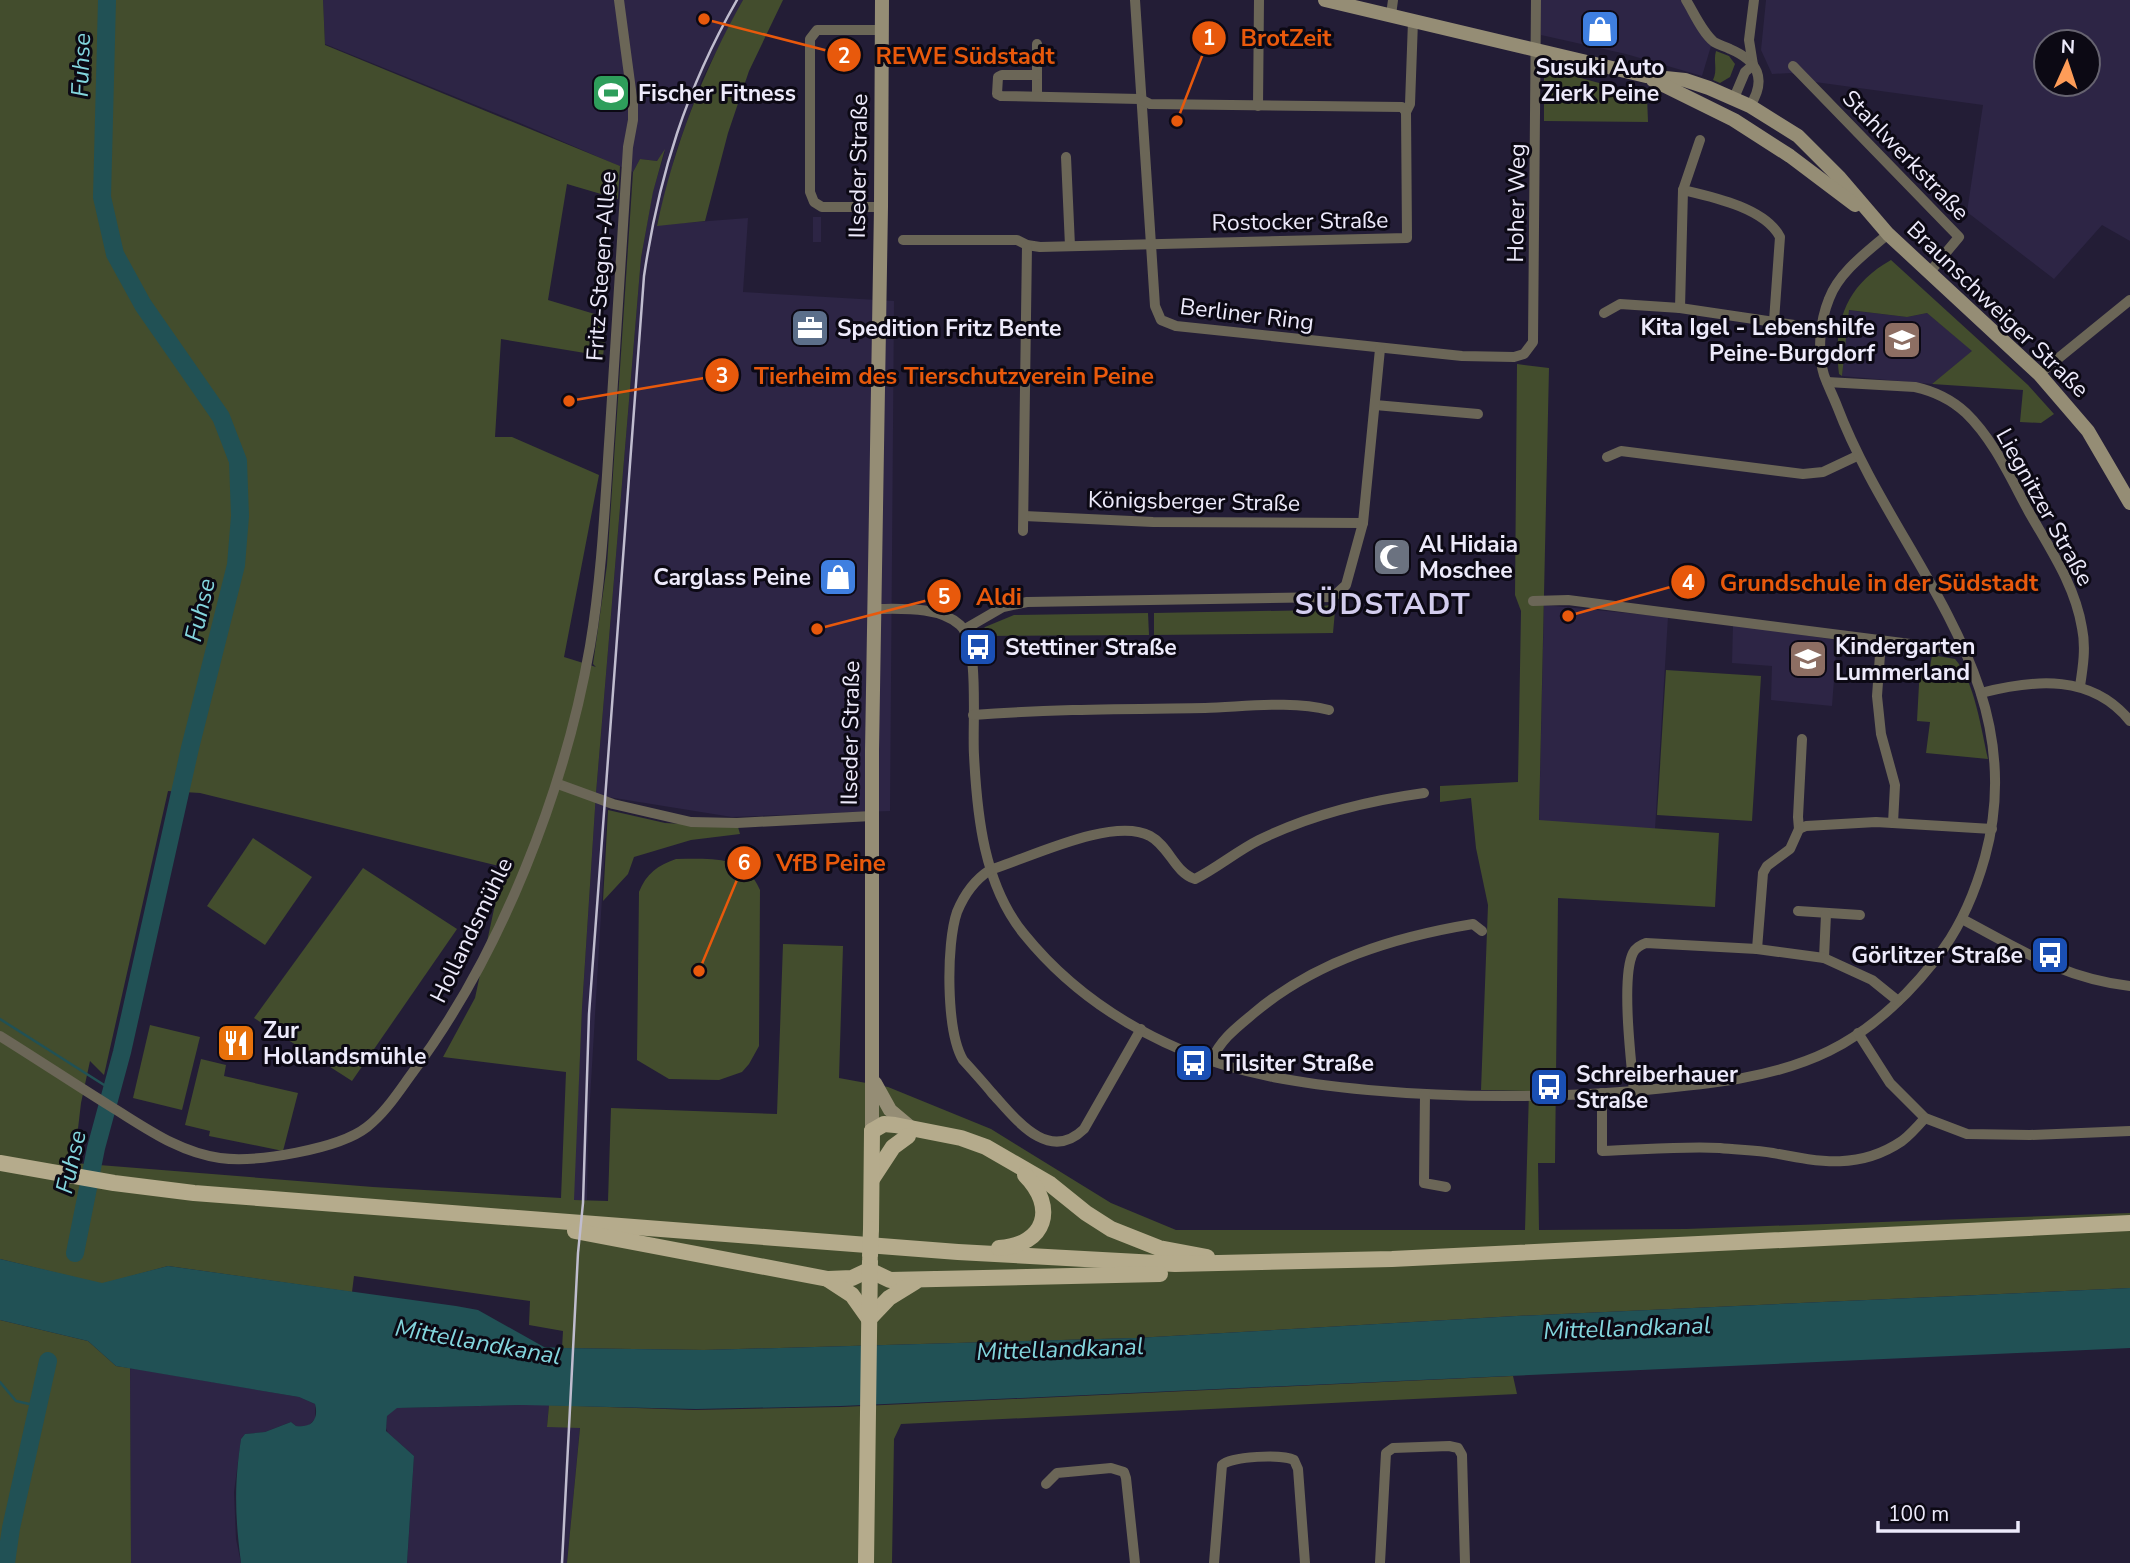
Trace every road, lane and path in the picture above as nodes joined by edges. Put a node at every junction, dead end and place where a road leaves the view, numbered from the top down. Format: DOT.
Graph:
graph roads {
  1 [pos="619,0"];
  2 [pos="882,0"];
  3 [pos="1135,0"];
  4 [pos="1259,0"];
  5 [pos="1325,0"];
  6 [pos="1393,0"];
  7 [pos="1536,0"];
  8 [pos="1686,0"];
  9 [pos="1754,0"];
  10 [pos="1391,15"];
  11 [pos="1413,21"];
  12 [pos="883,30"];
  13 [pos="1037,44"];
  14 [pos="1535,49"];
  15 [pos="1753,65"];
  16 [pos="1793,66"];
  17 [pos="1037,75"];
  18 [pos="1646,76"];
  19 [pos="1037,96"];
  20 [pos="1734,98"];
  21 [pos="1140,99"];
  22 [pos="1258,106"];
  23 [pos="1750,106"];
  24 [pos="1406,112"];
  25 [pos="1734,120"];
  26 [pos="1700,140"];
  27 [pos="1066,157"];
  28 [pos="1684,190"];
  29 [pos="881,207"];
  30 [pos="1876,221"];
  31 [pos="1888,234"];
  32 [pos="903,240"];
  33 [pos="1152,243"];
  34 [pos="1027,245"];
  35 [pos="1070,246"];
  36 [pos="1929,273"];
  37 [pos="2130,300"];
  38 [pos="1679,308"];
  39 [pos="1604,313"];
  40 [pos="1774,321"];
  41 [pos="1821,329"];
  42 [pos="1380,349"];
  43 [pos="1524,354"];
  44 [pos="2039,374"];
  45 [pos="1827,382"];
  46 [pos="1375,405"];
  47 [pos="1478,414"];
  48 [pos="1857,456"];
  49 [pos="1607,457"];
  50 [pos="2130,502"];
  51 [pos="1024,516"];
  52 [pos="1363,523"];
  53 [pos="1023,531"];
  54 [pos="1533,601"];
  55 [pos="875,609"];
  56 [pos="965,629"];
  57 [pos="1881,641"];
  58 [pos="1965,651"];
  59 [pos="2080,686"];
  60 [pos="1981,693"];
  61 [pos="1329,710"];
  62 [pos="973,715"];
  63 [pos="2130,721"];
  64 [pos="1802,739"];
  65 [pos="558,784"];
  66 [pos="1424,793"];
  67 [pos="872,816"];
  68 [pos="1893,822"];
  69 [pos="1799,829"];
  70 [pos="1992,829"];
  71 [pos="990,870"];
  72 [pos="1798,911"];
  73 [pos="1826,914"];
  74 [pos="1860,915"];
  75 [pos="1962,919"];
  76 [pos="1482,932"];
  77 [pos="1757,949"];
  78 [pos="1824,958"];
  79 [pos="2130,985"];
  80 [pos="1898,1001"];
  81 [pos="1141,1029"];
  82 [pos="1858,1033"];
  83 [pos="0,1036"];
  84 [pos="1211,1061"];
  85 [pos="873,1075"];
  86 [pos="1634,1091"];
  87 [pos="1602,1093"];
  88 [pos="1425,1094"];
  89 [pos="1925,1118"];
  90 [pos="872,1131"];
  91 [pos="909,1131"];
  92 [pos="2130,1131"];
  93 [pos="1011,1161"];
  94 [pos="0,1163"];
  95 [pos="871,1181"];
  96 [pos="1446,1187"];
  97 [pos="500,1216"];
  98 [pos="2130,1223"];
  99 [pos="958,1252"];
  100 [pos="870,1263"];
  101 [pos="1247,1264"];
  102 [pos="1221,1265"];
  103 [pos="828,1279"];
  104 [pos="919,1280"];
  105 [pos="869,1319"];
  106 [pos="1046,1484"];
  107 [pos="866,1563"];
  108 [pos="1135,1563"];
  109 [pos="1214,1563"];
  110 [pos="1305,1563"];
  111 [pos="1380,1563"];
  112 [pos="1465,1563"];
  1 -- 65 [label="street, Fritz-Stegen-Allee"];
  2 -- 12 [label="street, Ilseder Straße"];
  3 -- 21 [label="street, Berliner Ring"];
  4 -- 22 [label="street"];
  5 -- 10 [label="street"];
  6 -- 10 [label="street"];
  7 -- 14 [label="street, Hoher Weg"];
  8 -- 15 [label="street"];
  9 -- 15 [label="street"];
  10 -- 11 [label="street"];
  11 -- 14 [label="street"];
  11 -- 24 [label="street, Rostocker Straße"];
  12 -- 29 [label="street, Ilseder Straße"];
  12 -- 29 [label="street"];
  13 -- 17 [label="street"];
  14 -- 18 [label="street"];
  14 -- 43 [label="street, Hoher Weg"];
  15 -- 20 [label="street"];
  15 -- 23 [label="street"];
  16 -- 36 [label="street, Stahlwerkstraße"];
  17 -- 19 [label="street"];
  17 -- 19 [label="street"];
  18 -- 20 [label="street, Braunschweiger Straße"];
  18 -- 25 [label="street, Braunschweiger Straße"];
  19 -- 21 [label="street"];
  20 -- 23 [label="street, Braunschweiger Straße"];
  20 -- 25 [label="street"];
  21 -- 22 [label="street"];
  21 -- 33 [label="street, Berliner Ring"];
  22 -- 24 [label="street"];
  23 -- 25 [label="street"];
  23 -- 30 [label="street, Braunschweiger Straße"];
  24 -- 33 [label="street, Rostocker Straße"];
  25 -- 30 [label="street, Braunschweiger Straße"];
  26 -- 28 [label="street"];
  27 -- 35 [label="street"];
  28 -- 38 [label="street"];
  28 -- 40 [label="street"];
  29 -- 55 [label="street, Ilseder Straße"];
  30 -- 31 [label="street, Braunschweiger Straße"];
  31 -- 36 [label="street, Braunschweiger Straße"];
  31 -- 41 [label="street"];
  32 -- 34 [label="street"];
  33 -- 35 [label="street"];
  33 -- 42 [label="street, Berliner Ring"];
  34 -- 35 [label="street"];
  34 -- 51 [label="street"];
  36 -- 44 [label="street, Braunschweiger Straße"];
  37 -- 44 [label="street"];
  38 -- 39 [label="street"];
  38 -- 40 [label="street"];
  40 -- 41 [label="street"];
  41 -- 45 [label="street"];
  42 -- 43 [label="street, Berliner Ring"];
  42 -- 46 [label="street"];
  44 -- 50 [label="street, Braunschweiger Straße"];
  45 -- 48 [label="street"];
  45 -- 59 [label="street, Liegnitzer Straße"];
  46 -- 47 [label="street"];
  46 -- 52 [label="street"];
  48 -- 49 [label="street"];
  48 -- 58 [label="street"];
  51 -- 52 [label="street, Königsberger Straße"];
  51 -- 53 [label="street"];
  52 -- 56 [label="street"];
  54 -- 57 [label="street"];
  55 -- 56 [label="street"];
  55 -- 67 [label="street, Ilseder Straße"];
  56 -- 62 [label="street"];
  57 -- 58 [label="street"];
  57 -- 68 [label="street"];
  58 -- 60 [label="street"];
  59 -- 60 [label="street"];
  59 -- 63 [label="street"];
  60 -- 70 [label="street"];
  61 -- 62 [label="street"];
  62 -- 71 [label="street"];
  64 -- 69 [label="street"];
  65 -- 67 [label="street"];
  65 -- 83 [label="street, Hollandsmühle"];
  66 -- 71 [label="street"];
  67 -- 85 [label="street, Ilseder Straße"];
  68 -- 69 [label="street"];
  68 -- 70 [label="street"];
  69 -- 77 [label="street"];
  70 -- 75 [label="street"];
  71 -- 81 [label="street"];
  71 -- 81 [label="street"];
  72 -- 73 [label="street"];
  73 -- 74 [label="street"];
  73 -- 78 [label="street"];
  75 -- 79 [label="street"];
  75 -- 80 [label="street"];
  76 -- 84 [label="street"];
  77 -- 78 [label="street"];
  77 -- 86 [label="street"];
  78 -- 80 [label="street"];
  80 -- 82 [label="street"];
  81 -- 84 [label="street"];
  82 -- 86 [label="street"];
  82 -- 89 [label="street"];
  84 -- 88 [label="street"];
  85 -- 90 [label="street, Ilseder Straße"];
  85 -- 91 [label="street"];
  86 -- 87 [label="street"];
  87 -- 88 [label="street"];
  87 -- 89 [label="street"];
  88 -- 96 [label="street"];
  89 -- 92 [label="street"];
  90 -- 91 [label="main road"];
  90 -- 95 [label="main road"];
  91 -- 93 [label="main road"];
  91 -- 95 [label="main road"];
  93 -- 99 [label="main road"];
  93 -- 101 [label="main road"];
  94 -- 97 [label="main road"];
  95 -- 100 [label="main road, bridge"];
  97 -- 99 [label="main road"];
  97 -- 103 [label="main road"];
  98 -- 101 [label="main road"];
  99 -- 102 [label="main road"];
  100 -- 103 [label="main road"];
  100 -- 104 [label="main road"];
  100 -- 105 [label="main road"];
  101 -- 102 [label="main road"];
  102 -- 104 [label="main road"];
  103 -- 105 [label="main road"];
  104 -- 105 [label="main road"];
  105 -- 107 [label="main road"];
  106 -- 108 [label="street"];
  109 -- 110 [label="street"];
  111 -- 112 [label="street"];
}
